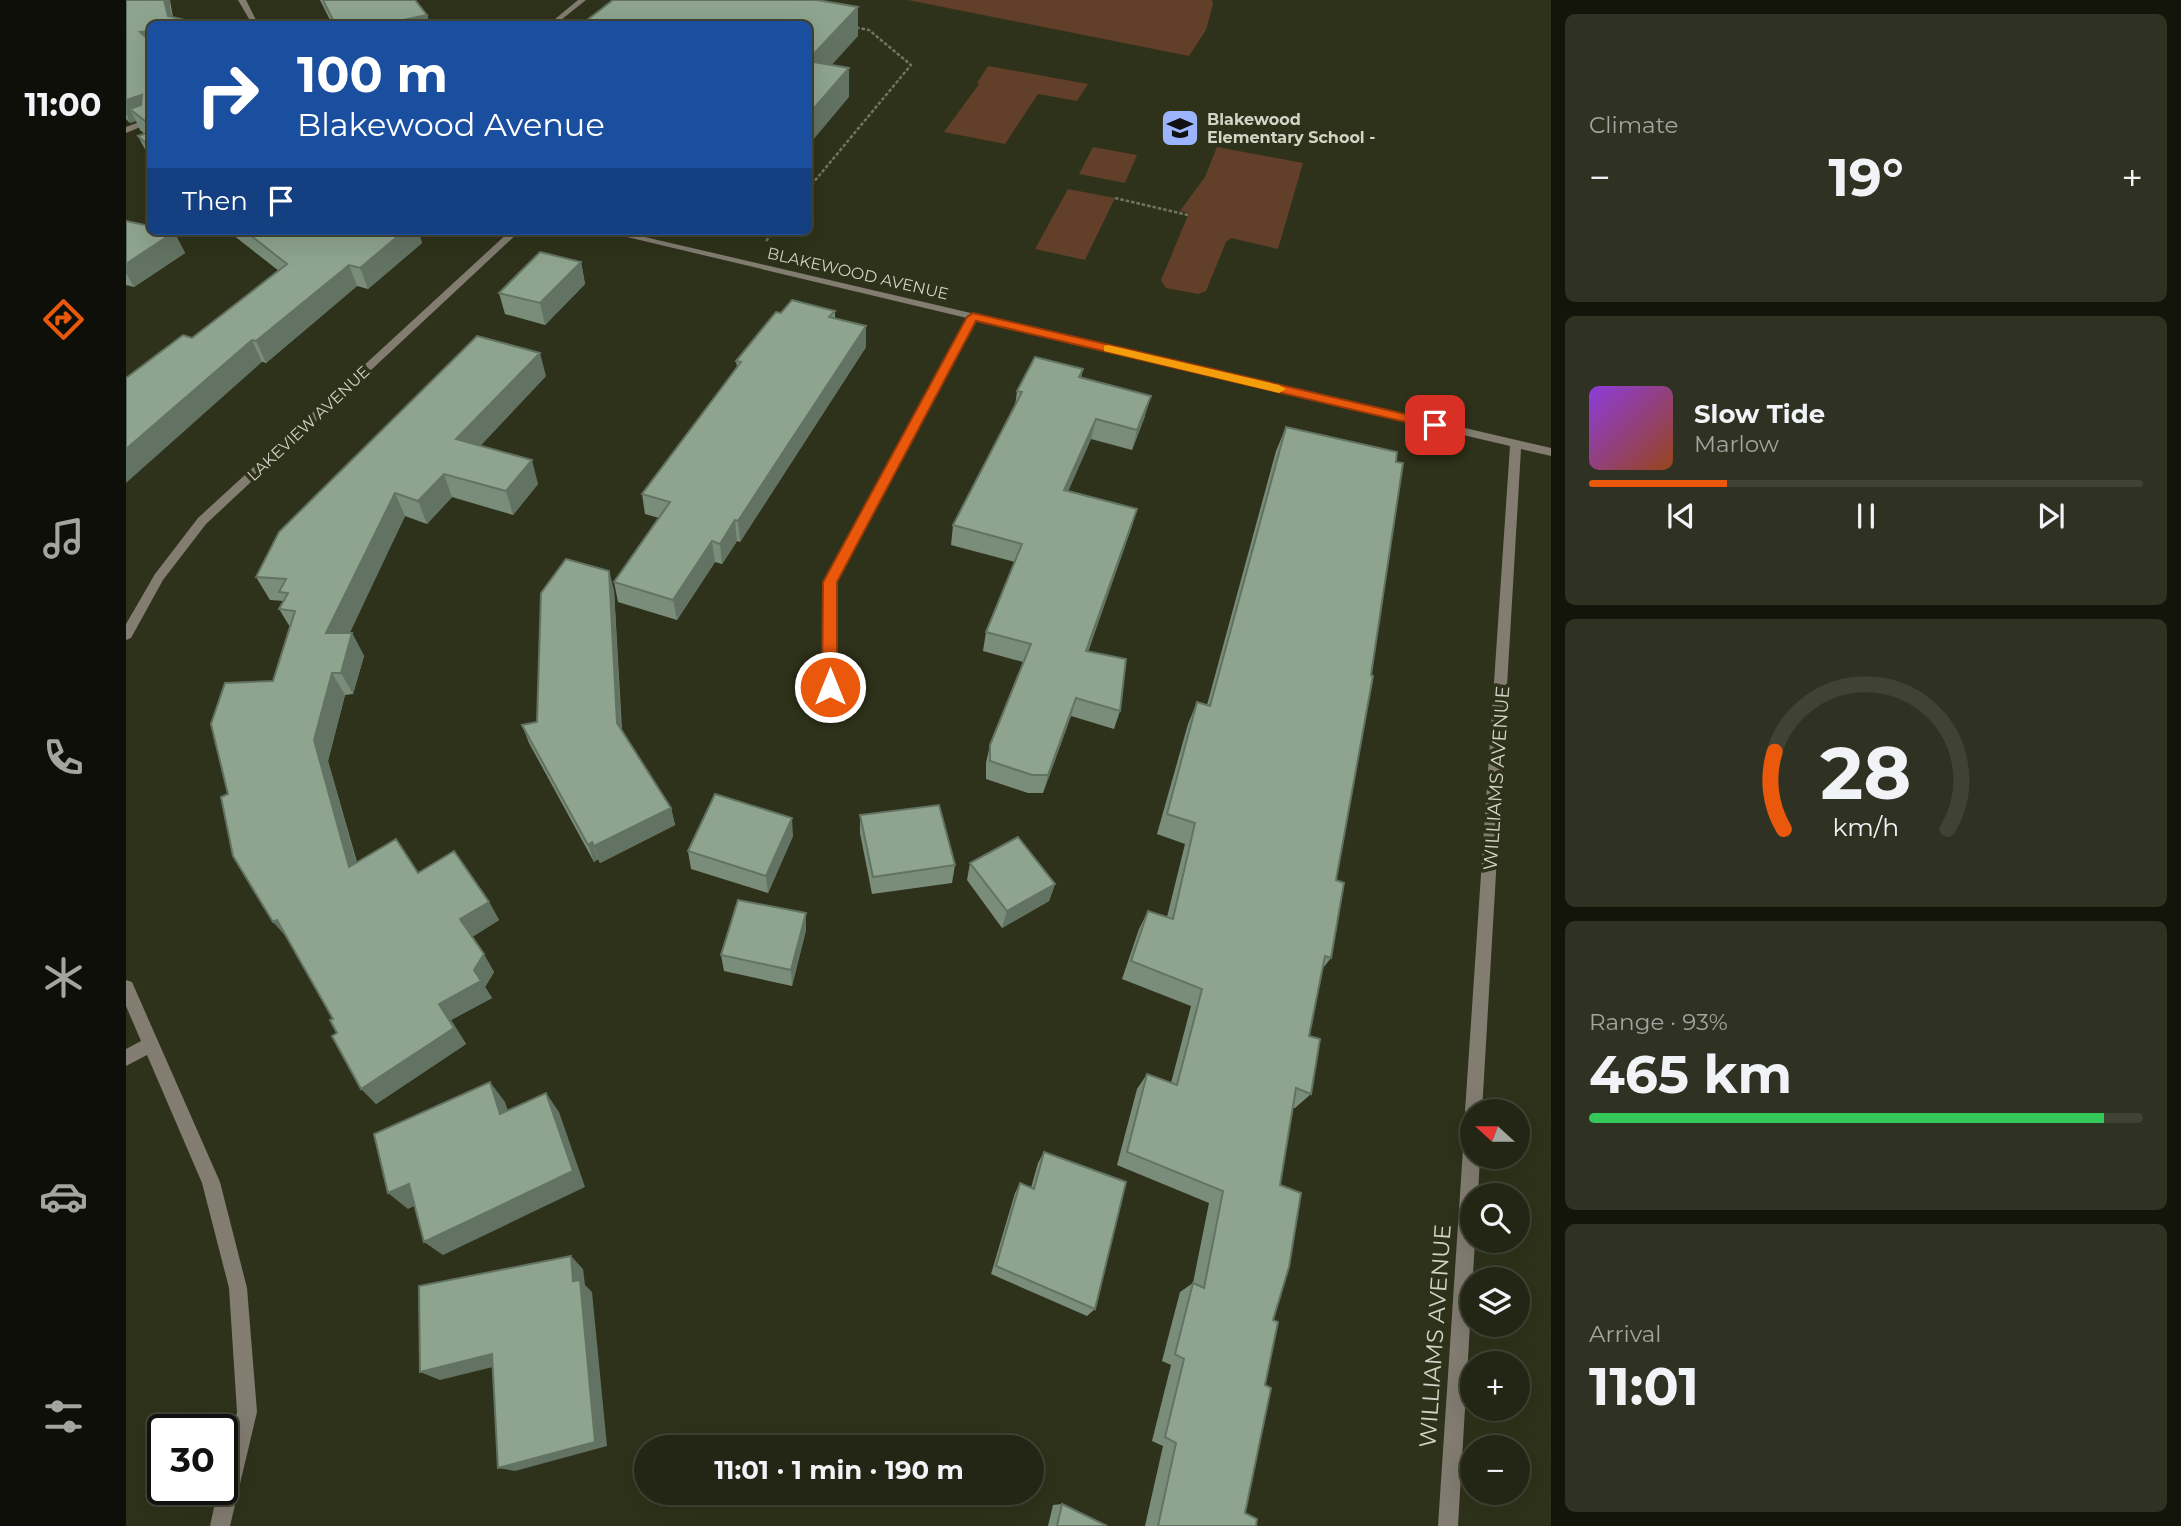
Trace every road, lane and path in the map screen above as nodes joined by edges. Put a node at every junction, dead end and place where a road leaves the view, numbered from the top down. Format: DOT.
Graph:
graph roads {
  1 [pos="242,0"];
  2 [pos="582,0"];
  3 [pos="253,21"];
  4 [pos="556,21"];
  5 [pos="842,25"];
  6 [pos="147,121"];
  7 [pos="126,130"];
  8 [pos="812,184"];
  9 [pos="1115,198"];
  10 [pos="1188,215"];
  11 [pos="511,235"];
  12 [pos="624,235"];
  13 [pos="771,235"];
  14 [pos="765,242"];
  15 [pos="973,317"];
  16 [pos="1516,444"];
  17 [pos="1551,452"];
  18 [pos="126,635"];
  19 [pos="830,687"];
  20 [pos="126,987"];
  21 [pos="150,1045"];
  22 [pos="126,1058"];
  23 [pos="1475,1099"];
  24 [pos="1471,1169"];
  25 [pos="220,1526"];
  26 [pos="1448,1526"];
  1 -- 3 [label="street"];
  2 -- 4 [label="street"];
  5 -- 8 [label="path"];
  6 -- 7 [label="street"];
  9 -- 10 [label="path"];
  11 -- 18 [label="street, LAKEVIEW AVENUE"];
  12 -- 15 [label="street, BLAKEWOOD AVENUE"];
  13 -- 14 [label="path"];
  15 -- 16 [label="street, BLAKEWOOD AVENUE"];
  15 -- 19 [label="street"];
  16 -- 17 [label="street, BLAKEWOOD AVENUE"];
  16 -- 23 [label="street, WILLIAMS AVENUE"];
  20 -- 21 [label="street"];
  21 -- 22 [label="street"];
  21 -- 25 [label="street"];
  24 -- 26 [label="street, WILLIAMS AVENUE"];
}
